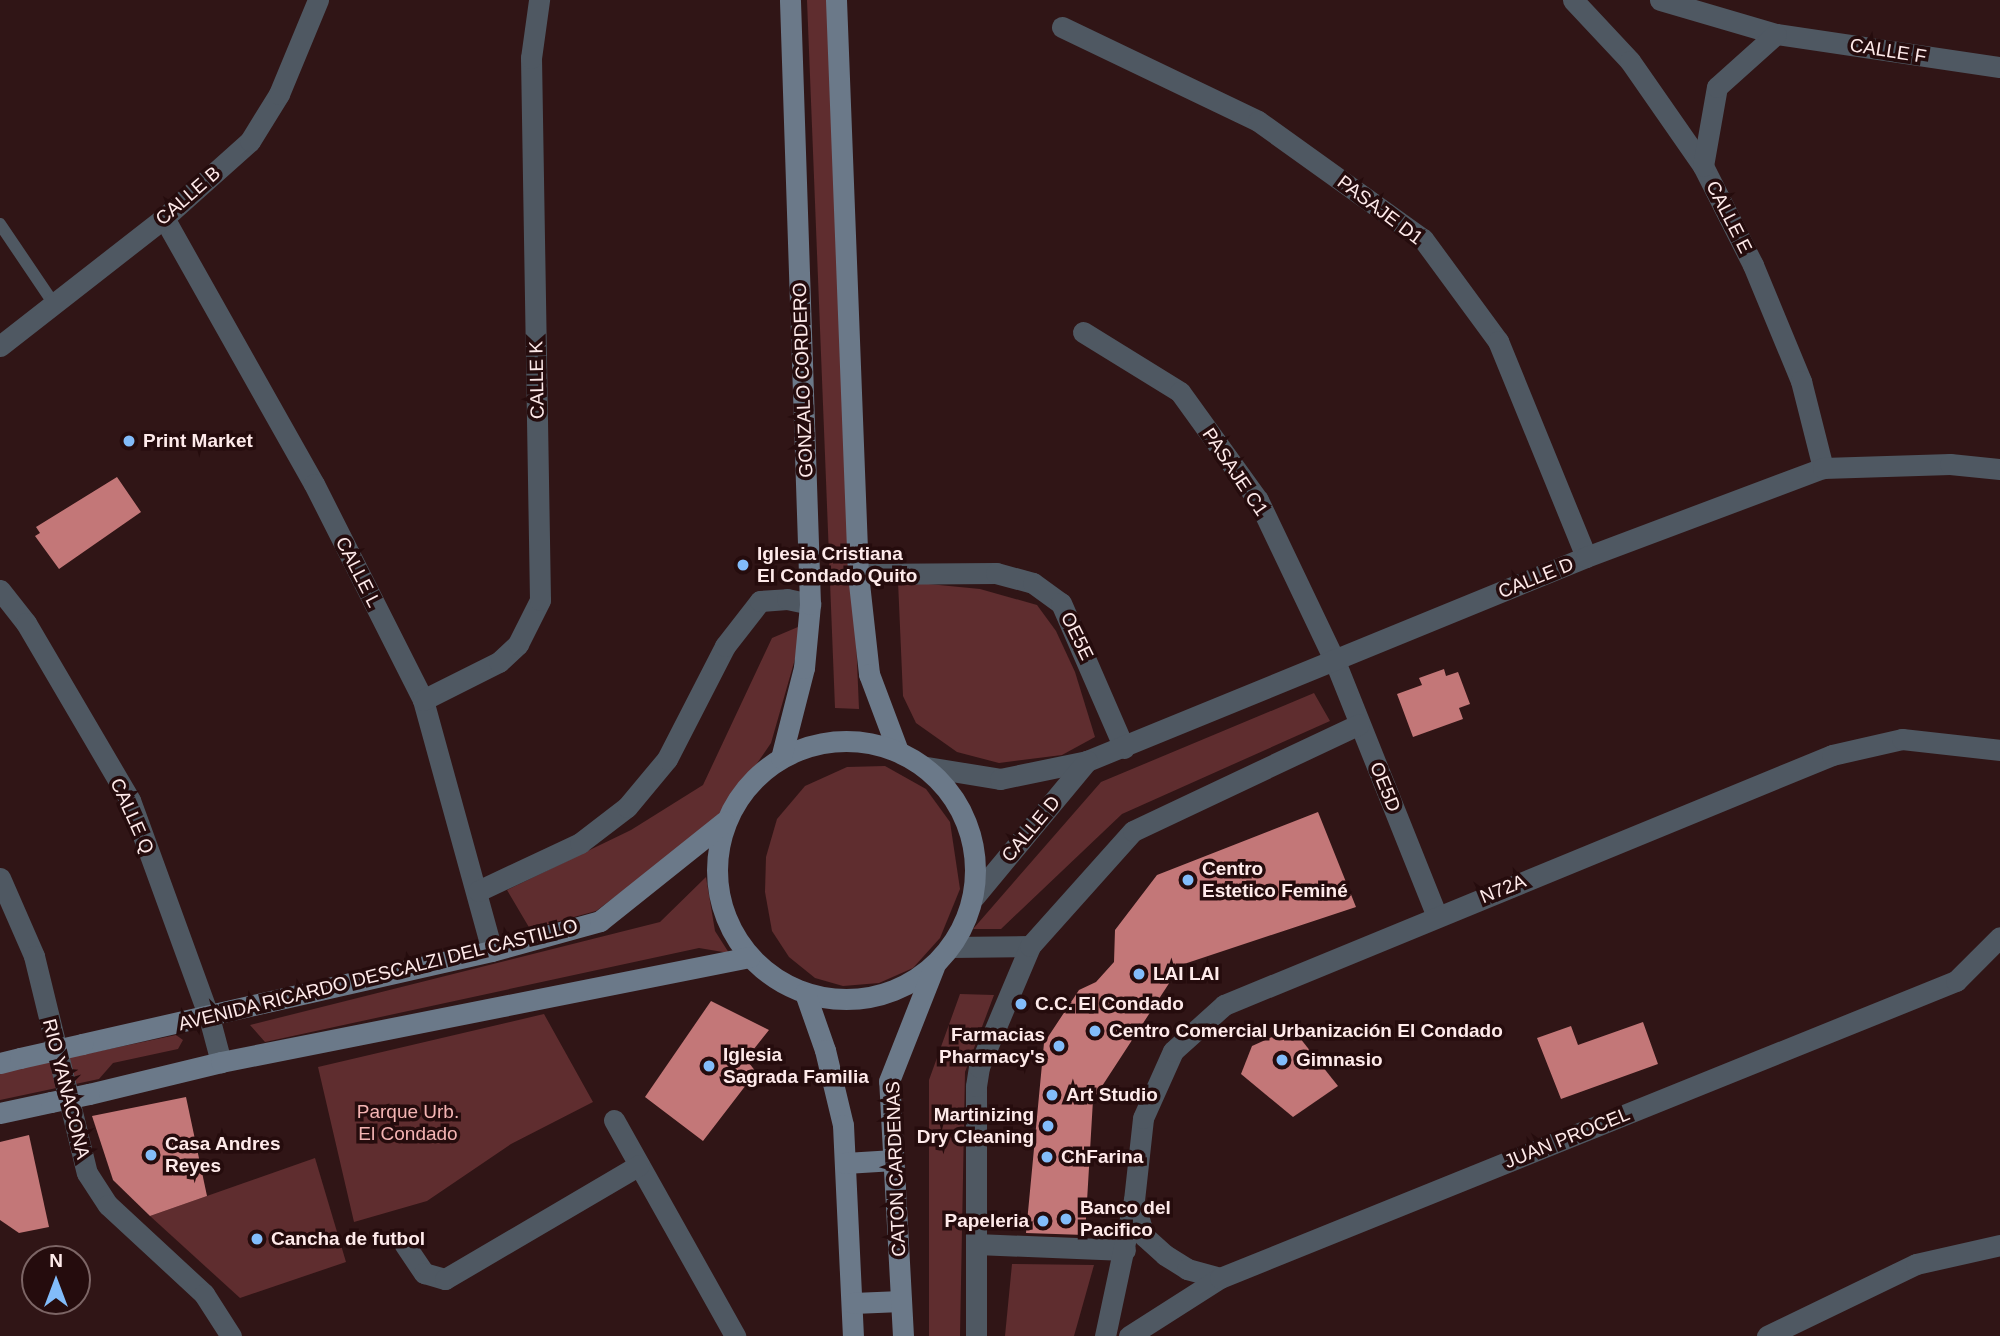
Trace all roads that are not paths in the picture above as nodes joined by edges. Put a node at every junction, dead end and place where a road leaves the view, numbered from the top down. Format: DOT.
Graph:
graph roads {
  1 [pos="318,0"];
  2 [pos="539,0"];
  3 [pos="790,0"];
  4 [pos="836,0"];
  5 [pos="1573,0"];
  6 [pos="1660,0"];
  7 [pos="1062,27"];
  8 [pos="1776,34"];
  9 [pos="2000,67"];
  10 [pos="1703,166"];
  11 [pos="164,218"];
  12 [pos="0,224"];
  13 [pos="54,304"];
  14 [pos="1083,332"];
  15 [pos="0,346"];
  16 [pos="1823,468"];
  17 [pos="2000,468"];
  18 [pos="1586,557"];
  19 [pos="858,574"];
  20 [pos="0,590"];
  21 [pos="810,604"];
  22 [pos="1334,659"];
  23 [pos="423,700"];
  24 [pos="1359,724"];
  25 [pos="1124,748"];
  26 [pos="2000,750"];
  27 [pos="898,751"];
  28 [pos="781,758"];
  29 [pos="1087,761"];
  30 [pos="927,768"];
  31 [pos="724,822"];
  32 [pos="0,878"];
  33 [pos="478,891"];
  34 [pos="974,897"];
  35 [pos="1437,916"];
  36 [pos="2000,937"];
  37 [pos="1030,946"];
  38 [pos="950,947"];
  39 [pos="492,951"];
  40 [pos="750,957"];
  41 [pos="934,967"];
  42 [pos="805,993"];
  43 [pos="209,1017"];
  44 [pos="10,1060"];
  45 [pos="220,1062"];
  46 [pos="0,1113"];
  47 [pos="614,1120"];
  48 [pos="894,1160"];
  49 [pos="845,1163"];
  50 [pos="639,1165"];
  51 [pos="1134,1200"];
  52 [pos="976,1244"];
  53 [pos="405,1245"];
  54 [pos="2000,1245"];
  55 [pos="1125,1250"];
  56 [pos="1220,1278"];
  57 [pos="901,1301"];
  58 [pos="853,1303"];
  59 [pos="231,1336"];
  60 [pos="735,1336"];
  61 [pos="853,1336"];
  62 [pos="903,1336"];
  63 [pos="976,1336"];
  64 [pos="1105,1336"];
  65 [pos="1129,1336"];
  66 [pos="1767,1336"];
  1 -- 11 [label="street, CALLE B"];
  2 -- 23 [label="street, CALLE K"];
  3 -- 21 [label="street, GONZALO CORDERO"];
  4 -- 19 [label="street"];
  5 -- 10 [label="street, CALLE E"];
  6 -- 8 [label="street, CALLE F"];
  7 -- 18 [label="street, PASAJE D1"];
  8 -- 9 [label="street, CALLE F"];
  8 -- 10 [label="street"];
  10 -- 16 [label="street, CALLE E"];
  11 -- 13 [label="street, CALLE B"];
  11 -- 23 [label="street, CALLE L"];
  12 -- 13 [label="lane"];
  13 -- 15 [label="street, CALLE B"];
  14 -- 22 [label="street, PASAJE C1"];
  16 -- 17 [label="street, CALLE D"];
  16 -- 18 [label="street, CALLE D"];
  18 -- 22 [label="street, CALLE D"];
  19 -- 25 [label="street, OE5E"];
  19 -- 27 [label="street"];
  20 -- 43 [label="street, CALLE Q"];
  21 -- 28 [label="street, GONZALO CORDERO"];
  21 -- 33 [label="street"];
  22 -- 24 [label="street, OE5D"];
  22 -- 25 [label="street, CALLE D"];
  23 -- 33 [label="street, CALLE L"];
  24 -- 35 [label="street, OE5D"];
  24 -- 37 [label="street"];
  25 -- 29 [label="street, CALLE D"];
  26 -- 35 [label="street, N72A"];
  27 -- 28 [label="street"];
  27 -- 30 [label="street"];
  28 -- 31 [label="street"];
  29 -- 30 [label="street, CALLE D"];
  29 -- 34 [label="street, CALLE D"];
  30 -- 34 [label="street"];
  31 -- 39 [label="street, AVENIDA RICARDO DESCALZI DEL CASTILLO"];
  31 -- 40 [label="street"];
  32 -- 59 [label="street, RIO YANACONA"];
  33 -- 39 [label="street, CALLE L"];
  34 -- 38 [label="street"];
  35 -- 51 [label="street, N72A"];
  36 -- 56 [label="street, JUAN PROCEL"];
  37 -- 38 [label="street"];
  37 -- 52 [label="street"];
  38 -- 41 [label="street"];
  39 -- 43 [label="street, AVENIDA RICARDO DESCALZI DEL CASTILLO"];
  40 -- 42 [label="street"];
  40 -- 45 [label="street"];
  41 -- 42 [label="street"];
  41 -- 48 [label="street, CATON CARDENAS"];
  42 -- 49 [label="street"];
  43 -- 44 [label="street, AVENIDA RICARDO DESCALZI DEL CASTILLO, bridge"];
  43 -- 45 [label="street, CALLE Q"];
  45 -- 46 [label="street, bridge"];
  47 -- 50 [label="street"];
  48 -- 49 [label="street"];
  48 -- 57 [label="street, CATON CARDENAS"];
  49 -- 58 [label="street"];
  50 -- 53 [label="street"];
  50 -- 60 [label="street"];
  51 -- 55 [label="street, N72A"];
  51 -- 56 [label="street, N72A"];
  52 -- 55 [label="street"];
  52 -- 63 [label="street"];
  54 -- 66 [label="street"];
  55 -- 64 [label="street, N72A"];
  56 -- 65 [label="street, JUAN PROCEL"];
  57 -- 58 [label="street"];
  57 -- 62 [label="street, CATON CARDENAS"];
  58 -- 61 [label="street"];
}
